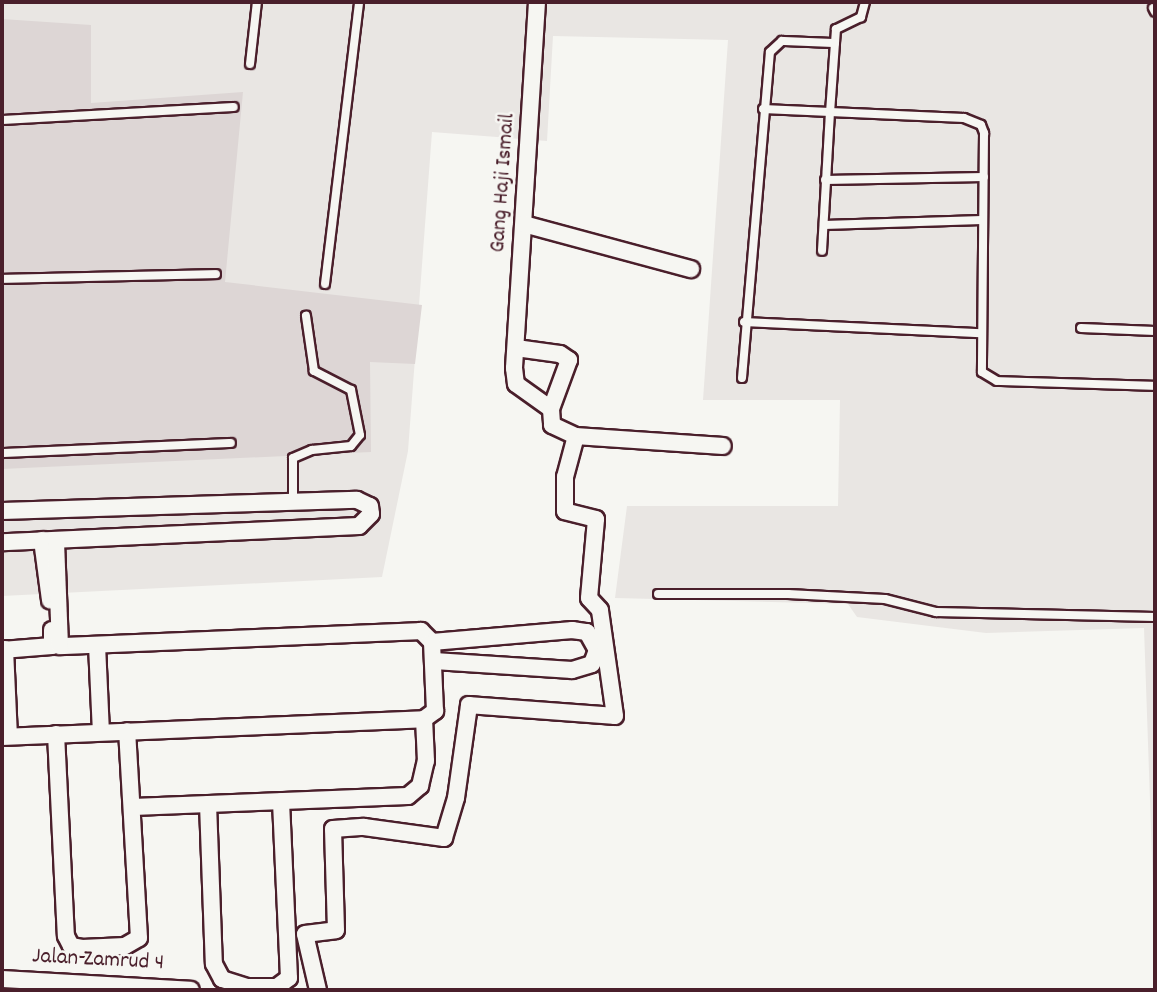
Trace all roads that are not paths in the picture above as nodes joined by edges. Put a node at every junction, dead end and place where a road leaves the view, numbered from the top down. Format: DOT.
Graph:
graph roads {
  1 [pos="257,2"];
  2 [pos="359,2"];
  3 [pos="537,2"];
  4 [pos="865,2"];
  5 [pos="835,43"];
  6 [pos="250,64"];
  7 [pos="234,107"];
  8 [pos="763,109"];
  9 [pos="830,112"];
  10 [pos="2,120"];
  11 [pos="984,177"];
  12 [pos="825,180"];
  13 [pos="982,220"];
  14 [pos="524,224"];
  15 [pos="824,225"];
  16 [pos="822,251"];
  17 [pos="691,269"];
  18 [pos="215,275"];
  19 [pos="2,279"];
  20 [pos="324,284"];
  21 [pos="306,316"];
  22 [pos="744,322"];
  23 [pos="1082,328"];
  24 [pos="1155,331"];
  25 [pos="981,333"];
  26 [pos="516,348"];
  27 [pos="741,378"];
  28 [pos="1155,386"];
  29 [pos="551,409"];
  30 [pos="576,436"];
  31 [pos="231,443"];
  32 [pos="723,446"];
  33 [pos="2,453"];
  34 [pos="293,501"];
  35 [pos="109,506"];
  36 [pos="2,511"];
  37 [pos="111,537"];
  38 [pos="49,540"];
  39 [pos="2,542"];
  40 [pos="658,594"];
  41 [pos="55,612"];
  42 [pos="1155,617"];
  43 [pos="432,642"];
  44 [pos="97,645"];
  45 [pos="3,650"];
  46 [pos="434,661"];
  47 [pos="424,719"];
  48 [pos="127,731"];
  49 [pos="101,732"];
  50 [pos="56,734"];
  51 [pos="5,736"];
  52 [pos="281,801"];
  53 [pos="208,804"];
  54 [pos="133,807"];
  55 [pos="2,979"];
  56 [pos="191,990"];
  57 [pos="318,990"];
  1 -- 6 [label="lane"];
  2 -- 20 [label="lane"];
  3 -- 14 [label="street, Gang Haji Ismail"];
  4 -- 5 [label="lane"];
  5 -- 8 [label="lane"];
  5 -- 9 [label="lane"];
  7 -- 10 [label="lane"];
  8 -- 9 [label="lane"];
  8 -- 22 [label="lane"];
  9 -- 11 [label="lane"];
  9 -- 12 [label="lane"];
  11 -- 12 [label="lane"];
  11 -- 13 [label="lane"];
  12 -- 15 [label="lane"];
  13 -- 15 [label="lane"];
  13 -- 25 [label="lane"];
  14 -- 17 [label="street"];
  14 -- 26 [label="street, Gang Haji Ismail"];
  15 -- 16 [label="lane"];
  18 -- 19 [label="lane"];
  21 -- 34 [label="lane"];
  22 -- 25 [label="lane"];
  22 -- 27 [label="lane"];
  23 -- 24 [label="lane"];
  25 -- 28 [label="lane"];
  26 -- 29 [label="street, Gang Haji Ismail"];
  26 -- 29 [label="street"];
  29 -- 30 [label="street"];
  30 -- 32 [label="street"];
  30 -- 57 [label="street"];
  31 -- 33 [label="lane"];
  34 -- 35 [label="street"];
  34 -- 37 [label="street"];
  35 -- 36 [label="street"];
  35 -- 37 [label="street"];
  37 -- 38 [label="street"];
  38 -- 39 [label="street"];
  38 -- 41 [label="street"];
  40 -- 42 [label="lane"];
  41 -- 44 [label="street"];
  41 -- 45 [label="street"];
  43 -- 44 [label="street"];
  43 -- 46 [label="street"];
  43 -- 46 [label="street"];
  44 -- 49 [label="street"];
  45 -- 51 [label="street"];
  46 -- 47 [label="street"];
  47 -- 48 [label="street"];
  47 -- 52 [label="street"];
  48 -- 49 [label="street"];
  48 -- 54 [label="street"];
  49 -- 50 [label="street"];
  50 -- 51 [label="street"];
  50 -- 54 [label="street"];
  52 -- 53 [label="street"];
  52 -- 53 [label="street"];
  53 -- 54 [label="street"];
  55 -- 56 [label="street, Jalan Zamrud 4"];
}
